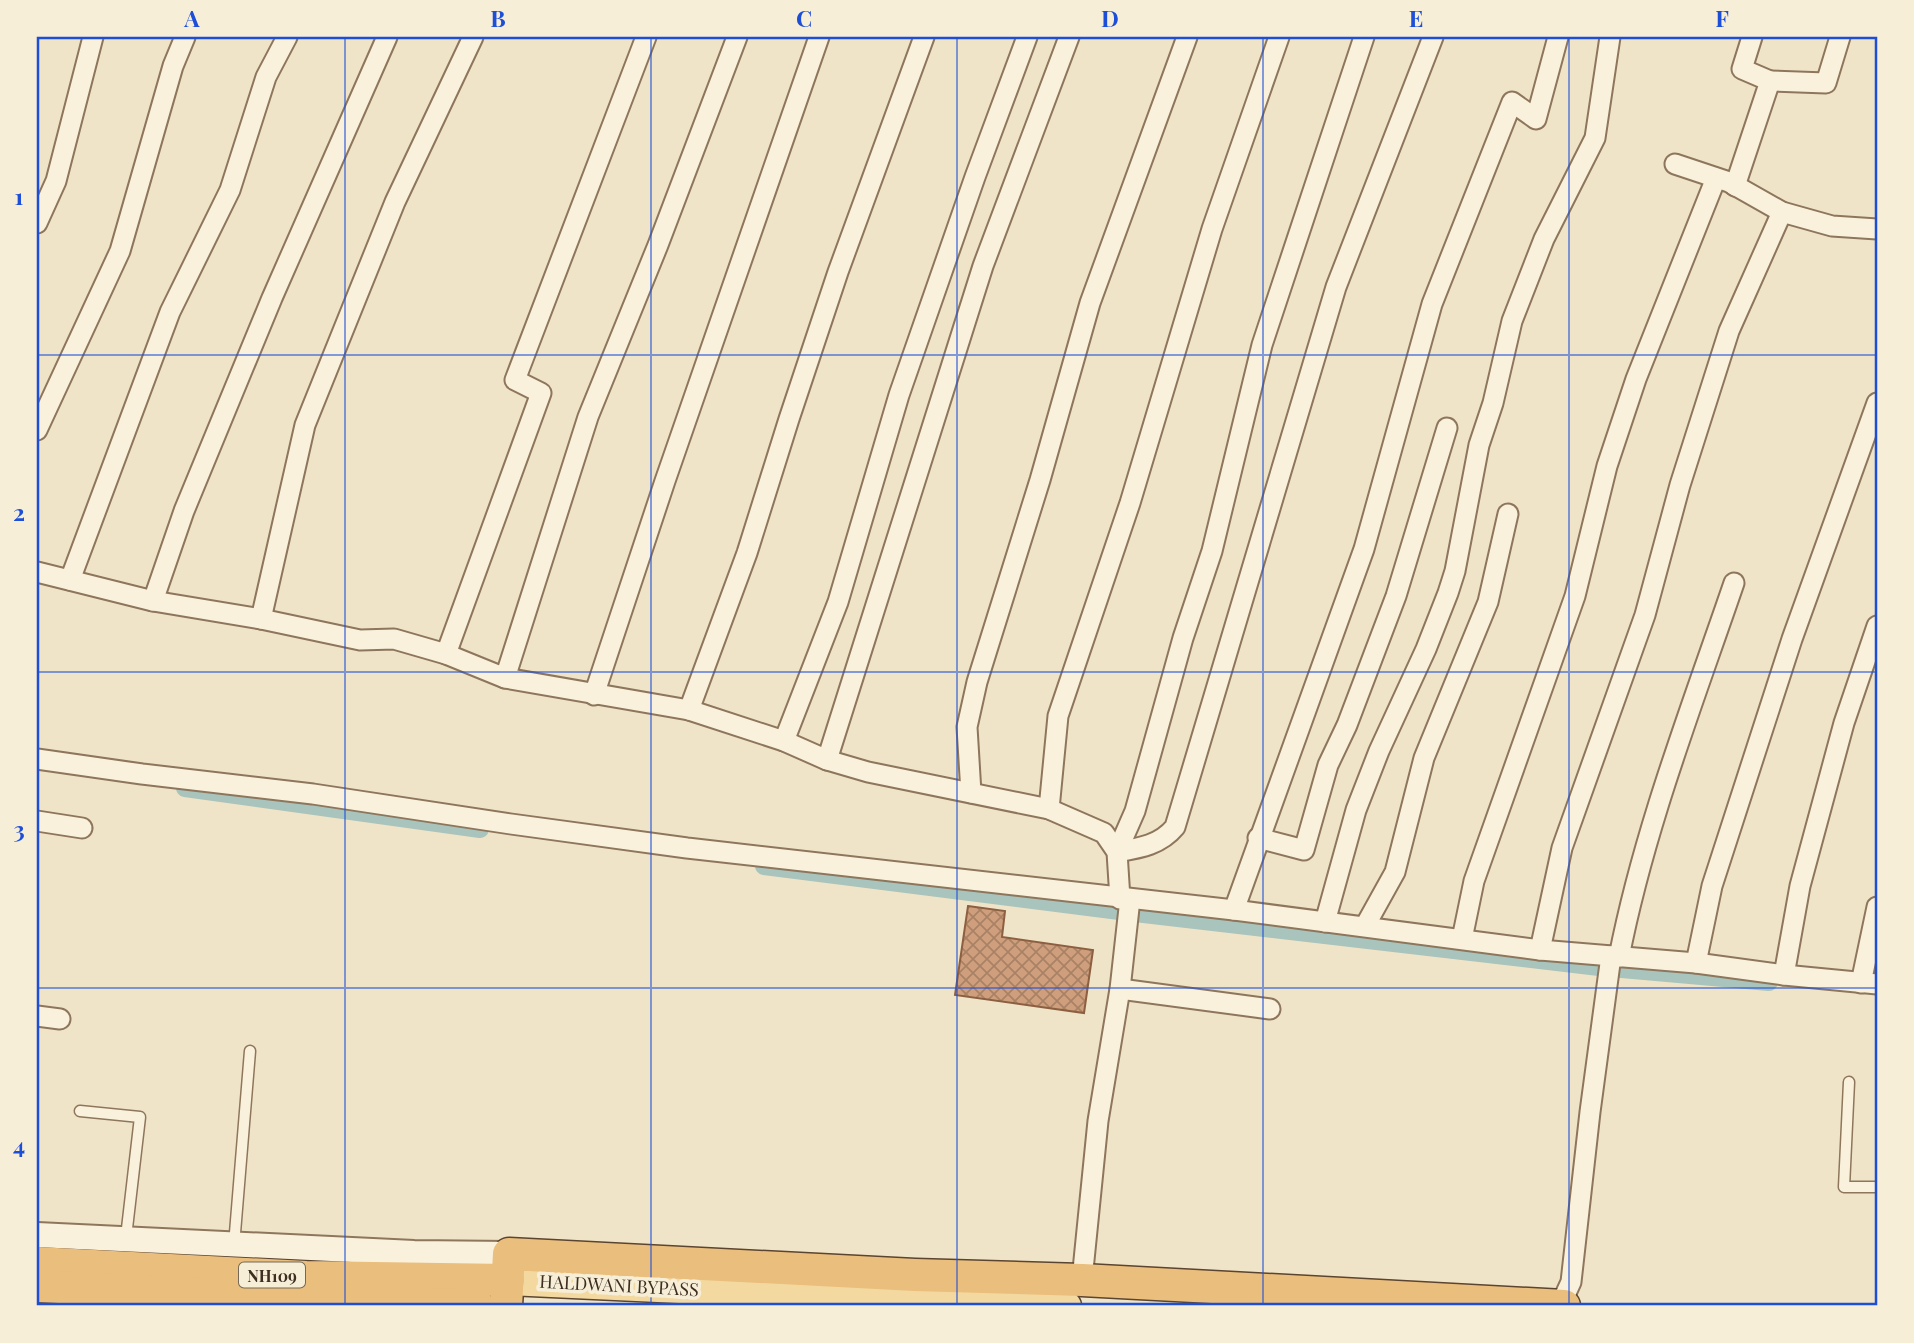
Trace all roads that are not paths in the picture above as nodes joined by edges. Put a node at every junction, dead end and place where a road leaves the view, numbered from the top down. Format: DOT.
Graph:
graph roads {
  1 [pos="93,37"];
  2 [pos="185,37"];
  3 [pos="287,37"];
  4 [pos="387,37"];
  5 [pos="472,37"];
  6 [pos="646,37"];
  7 [pos="737,37"];
  8 [pos="819,37"];
  9 [pos="924,37"];
  10 [pos="1027,37"];
  11 [pos="1069,37"];
  12 [pos="1187,37"];
  13 [pos="1279,37"];
  14 [pos="1364,37"];
  15 [pos="1433,37"];
  16 [pos="1558,37"];
  17 [pos="1610,37"];
  18 [pos="1752,37"];
  19 [pos="1840,37"];
  20 [pos="1770,80"];
  21 [pos="1675,164"];
  22 [pos="1716,178"];
  23 [pos="1735,186"];
  24 [pos="1782,212"];
  25 [pos="37,223"];
  26 [pos="1877,227"];
  27 [pos="1877,403"];
  28 [pos="1447,428"];
  29 [pos="37,430"];
  30 [pos="1508,514"];
  31 [pos="37,572"];
  32 [pos="70,580"];
  33 [pos="1734,583"];
  34 [pos="153,601"];
  35 [pos="261,619"];
  36 [pos="1877,626"];
  37 [pos="446,654"];
  38 [pos="505,678"];
  39 [pos="594,695"];
  40 [pos="689,710"];
  41 [pos="783,741"];
  42 [pos="37,759"];
  43 [pos="827,760"];
  44 [pos="971,793"];
  45 [pos="1049,809"];
  46 [pos="37,821"];
  47 [pos="82,828"];
  48 [pos="1258,838"];
  49 [pos="1117,852"];
  50 [pos="1126,906"];
  51 [pos="1877,907"];
  52 [pos="1234,910"];
  53 [pos="1325,922"];
  54 [pos="1365,926"];
  55 [pos="1462,939"];
  56 [pos="1540,950"];
  57 [pos="1613,962"];
  58 [pos="1696,963"];
  59 [pos="1784,975"];
  60 [pos="1869,983"];
  61 [pos="1120,989"];
  62 [pos="1270,1009"];
  63 [pos="37,1016"];
  64 [pos="60,1019"];
  65 [pos="250,1051"];
  66 [pos="1849,1082"];
  67 [pos="80,1111"];
  68 [pos="1877,1187"];
  69 [pos="37,1235"];
  70 [pos="126,1238"];
  71 [pos="234,1245"];
  72 [pos="37,1263"];
  73 [pos="508,1280"];
  74 [pos="37,1286"];
  75 [pos="1074,1293"];
  76 [pos="1484,1304"];
  77 [pos="478,1306"];
  78 [pos="1562,1306"];
  1 -- 25 [label="street"];
  2 -- 29 [label="street"];
  3 -- 32 [label="street"];
  4 -- 34 [label="street"];
  5 -- 35 [label="street"];
  6 -- 37 [label="street"];
  7 -- 38 [label="street"];
  8 -- 39 [label="street"];
  9 -- 40 [label="street"];
  10 -- 41 [label="street"];
  11 -- 43 [label="street"];
  12 -- 44 [label="street"];
  13 -- 45 [label="street"];
  14 -- 49 [label="street"];
  15 -- 49 [label="street"];
  16 -- 48 [label="street"];
  17 -- 53 [label="street"];
  18 -- 20 [label="street"];
  19 -- 20 [label="street"];
  20 -- 23 [label="street"];
  21 -- 22 [label="street"];
  22 -- 23 [label="street"];
  22 -- 55 [label="street"];
  23 -- 24 [label="street"];
  24 -- 26 [label="street"];
  24 -- 56 [label="street"];
  27 -- 58 [label="street"];
  28 -- 48 [label="street"];
  30 -- 54 [label="street"];
  31 -- 32 [label="street"];
  32 -- 34 [label="street"];
  33 -- 57 [label="street"];
  34 -- 35 [label="street"];
  35 -- 37 [label="street"];
  36 -- 59 [label="street"];
  37 -- 38 [label="street"];
  38 -- 39 [label="street"];
  39 -- 40 [label="street"];
  40 -- 41 [label="street"];
  41 -- 43 [label="street"];
  42 -- 50 [label="street"];
  43 -- 44 [label="street"];
  44 -- 45 [label="street"];
  45 -- 49 [label="street"];
  46 -- 47 [label="street"];
  48 -- 52 [label="street"];
  49 -- 50 [label="street"];
  50 -- 52 [label="street"];
  50 -- 61 [label="street"];
  51 -- 60 [label="street"];
  52 -- 53 [label="street"];
  53 -- 54 [label="street"];
  54 -- 55 [label="street"];
  55 -- 56 [label="street"];
  56 -- 57 [label="street"];
  57 -- 58 [label="street"];
  57 -- 78 [label="street"];
  58 -- 59 [label="street"];
  59 -- 60 [label="street"];
  61 -- 62 [label="street"];
  61 -- 75 [label="street"];
  63 -- 64 [label="street"];
  65 -- 71 [label="lane"];
  66 -- 68 [label="lane"];
  67 -- 70 [label="lane"];
  69 -- 70 [label="street"];
  70 -- 71 [label="street"];
  71 -- 73 [label="street"];
  72 -- 73 [label="highway, NH109"];
  73 -- 75 [label="highway"];
  74 -- 77 [label="highway, NH109"];
  75 -- 76 [label="highway"];
  76 -- 78 [label="highway"];
}
